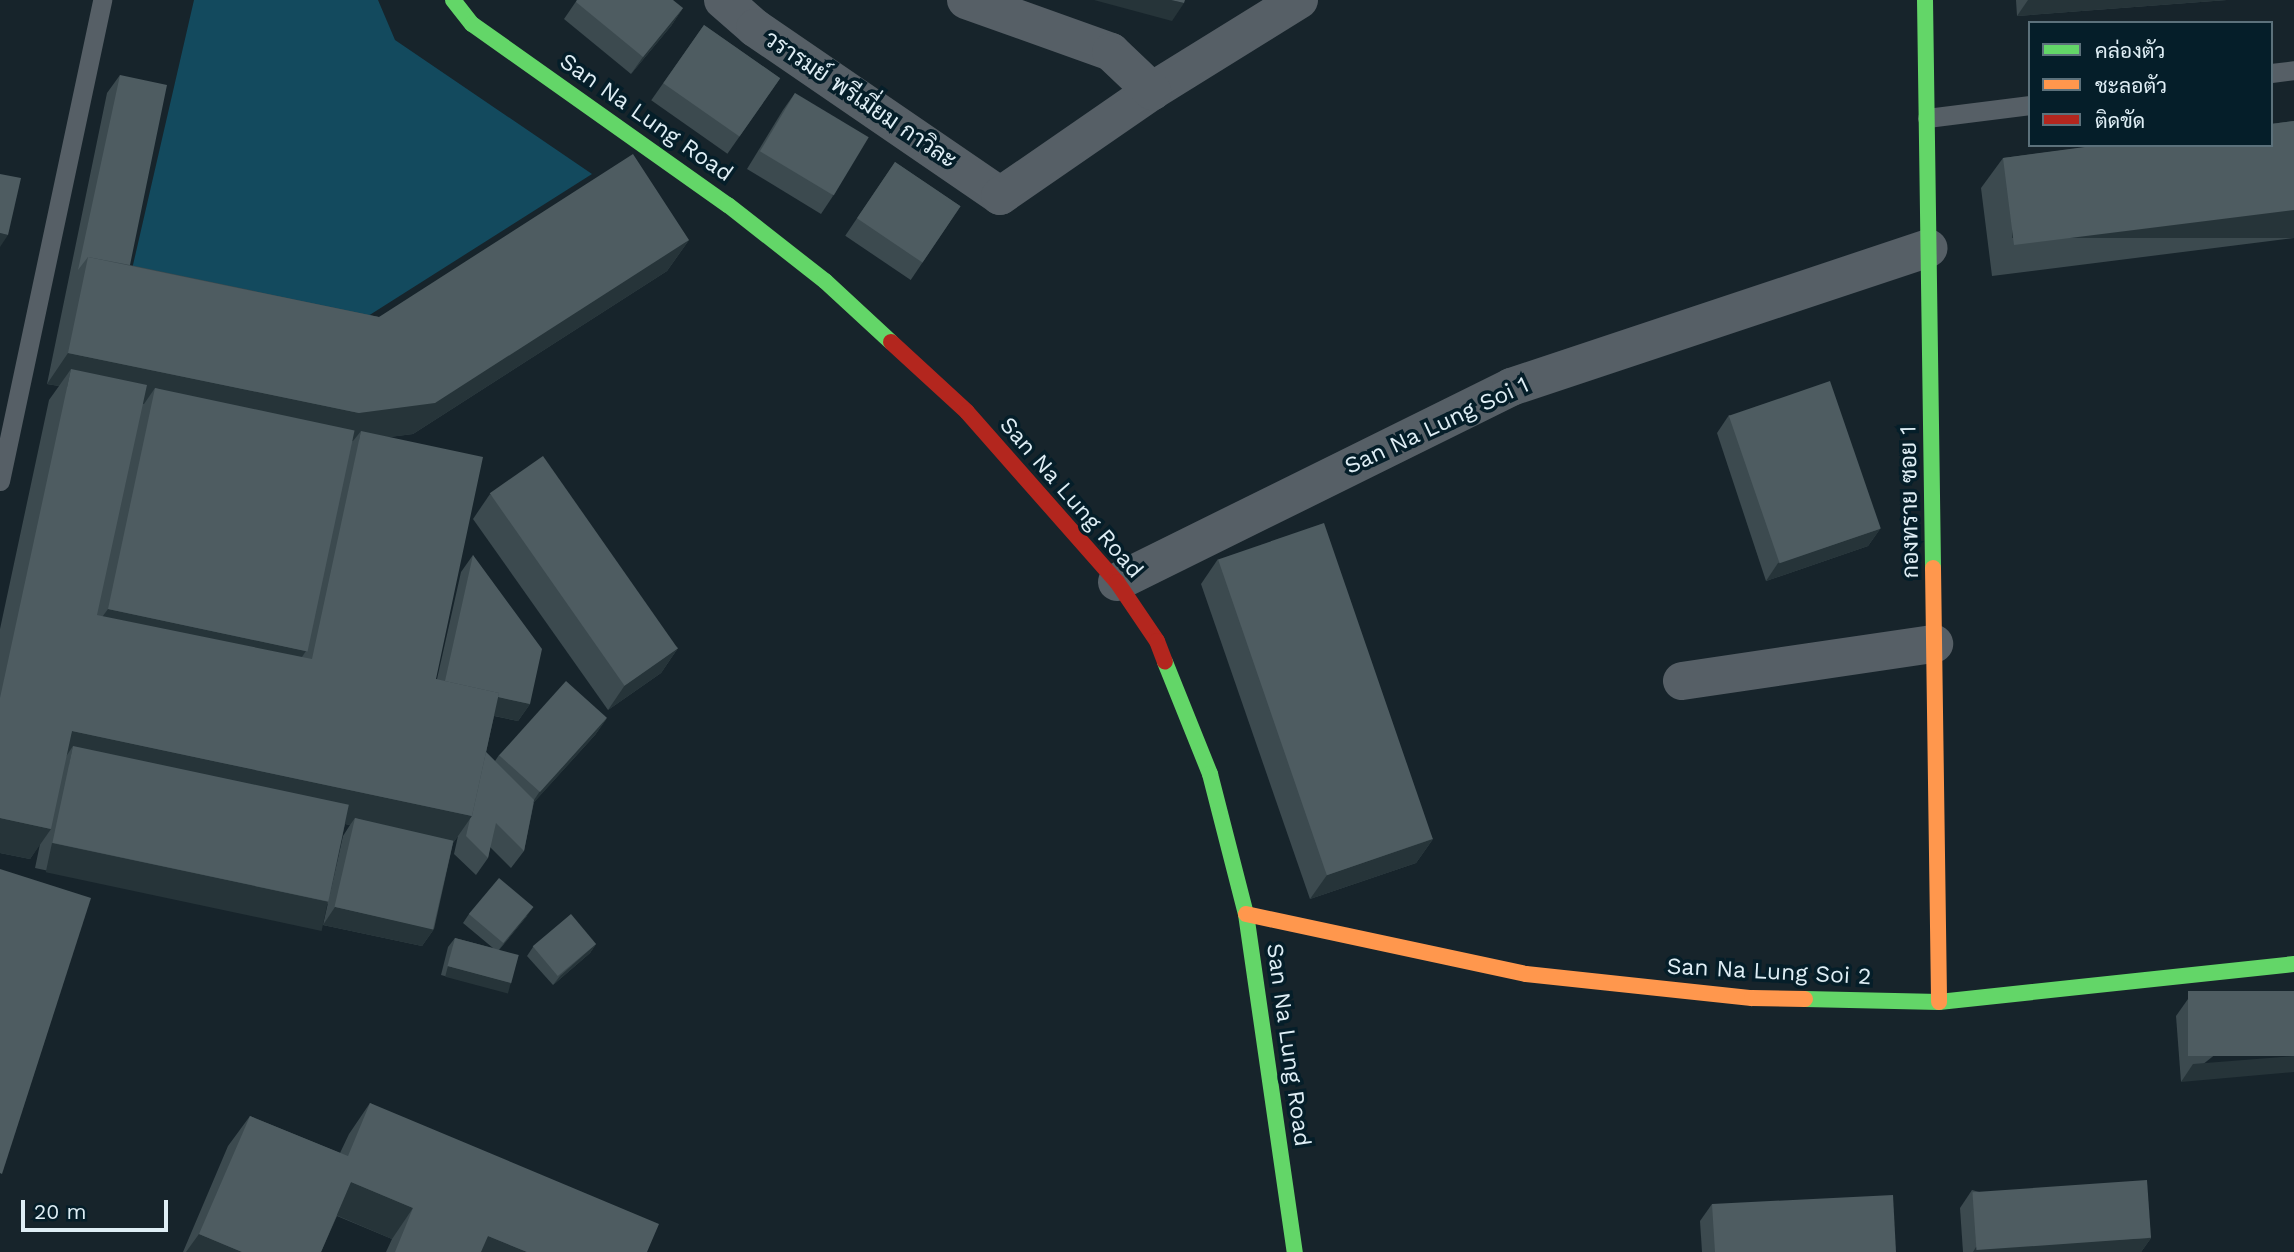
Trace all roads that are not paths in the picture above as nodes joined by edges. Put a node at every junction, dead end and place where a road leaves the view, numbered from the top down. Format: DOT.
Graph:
graph roads {
  1 [pos="102,0"];
  2 [pos="453,0"];
  3 [pos="723,0"];
  4 [pos="966,0"];
  5 [pos="1299,0"];
  6 [pos="1925,0"];
  7 [pos="2294,70"];
  8 [pos="2273,73"];
  9 [pos="1152,91"];
  10 [pos="2028,105"];
  11 [pos="1927,118"];
  12 [pos="1928,248"];
  13 [pos="0,481"];
  14 [pos="1117,582"];
  15 [pos="1934,644"];
  16 [pos="1682,681"];
  17 [pos="1245,914"];
  18 [pos="2294,964"];
  19 [pos="1939,1002"];
  20 [pos="1295,1252"];
  1 -- 13 [label="lane"];
  2 -- 14 [label="street, San Na Lung Road"];
  3 -- 9 [label="street, วรารมย์ พรีเมี่ยม กาวิละ"];
  4 -- 9 [label="street"];
  5 -- 9 [label="street"];
  6 -- 11 [label="street, กองทราย ซอย 1"];
  7 -- 8 [label="lane"];
  10 -- 11 [label="lane"];
  11 -- 12 [label="street, กองทราย ซอย 1"];
  12 -- 14 [label="street, San Na Lung Soi 1"];
  12 -- 15 [label="street, กองทราย ซอย 1"];
  14 -- 17 [label="street, San Na Lung Road"];
  15 -- 16 [label="street"];
  15 -- 19 [label="street, กองทราย ซอย 1"];
  17 -- 19 [label="street, San Na Lung Soi 2"];
  17 -- 20 [label="street, San Na Lung Road"];
  18 -- 19 [label="street, San Na Lung Soi 2"];
}
